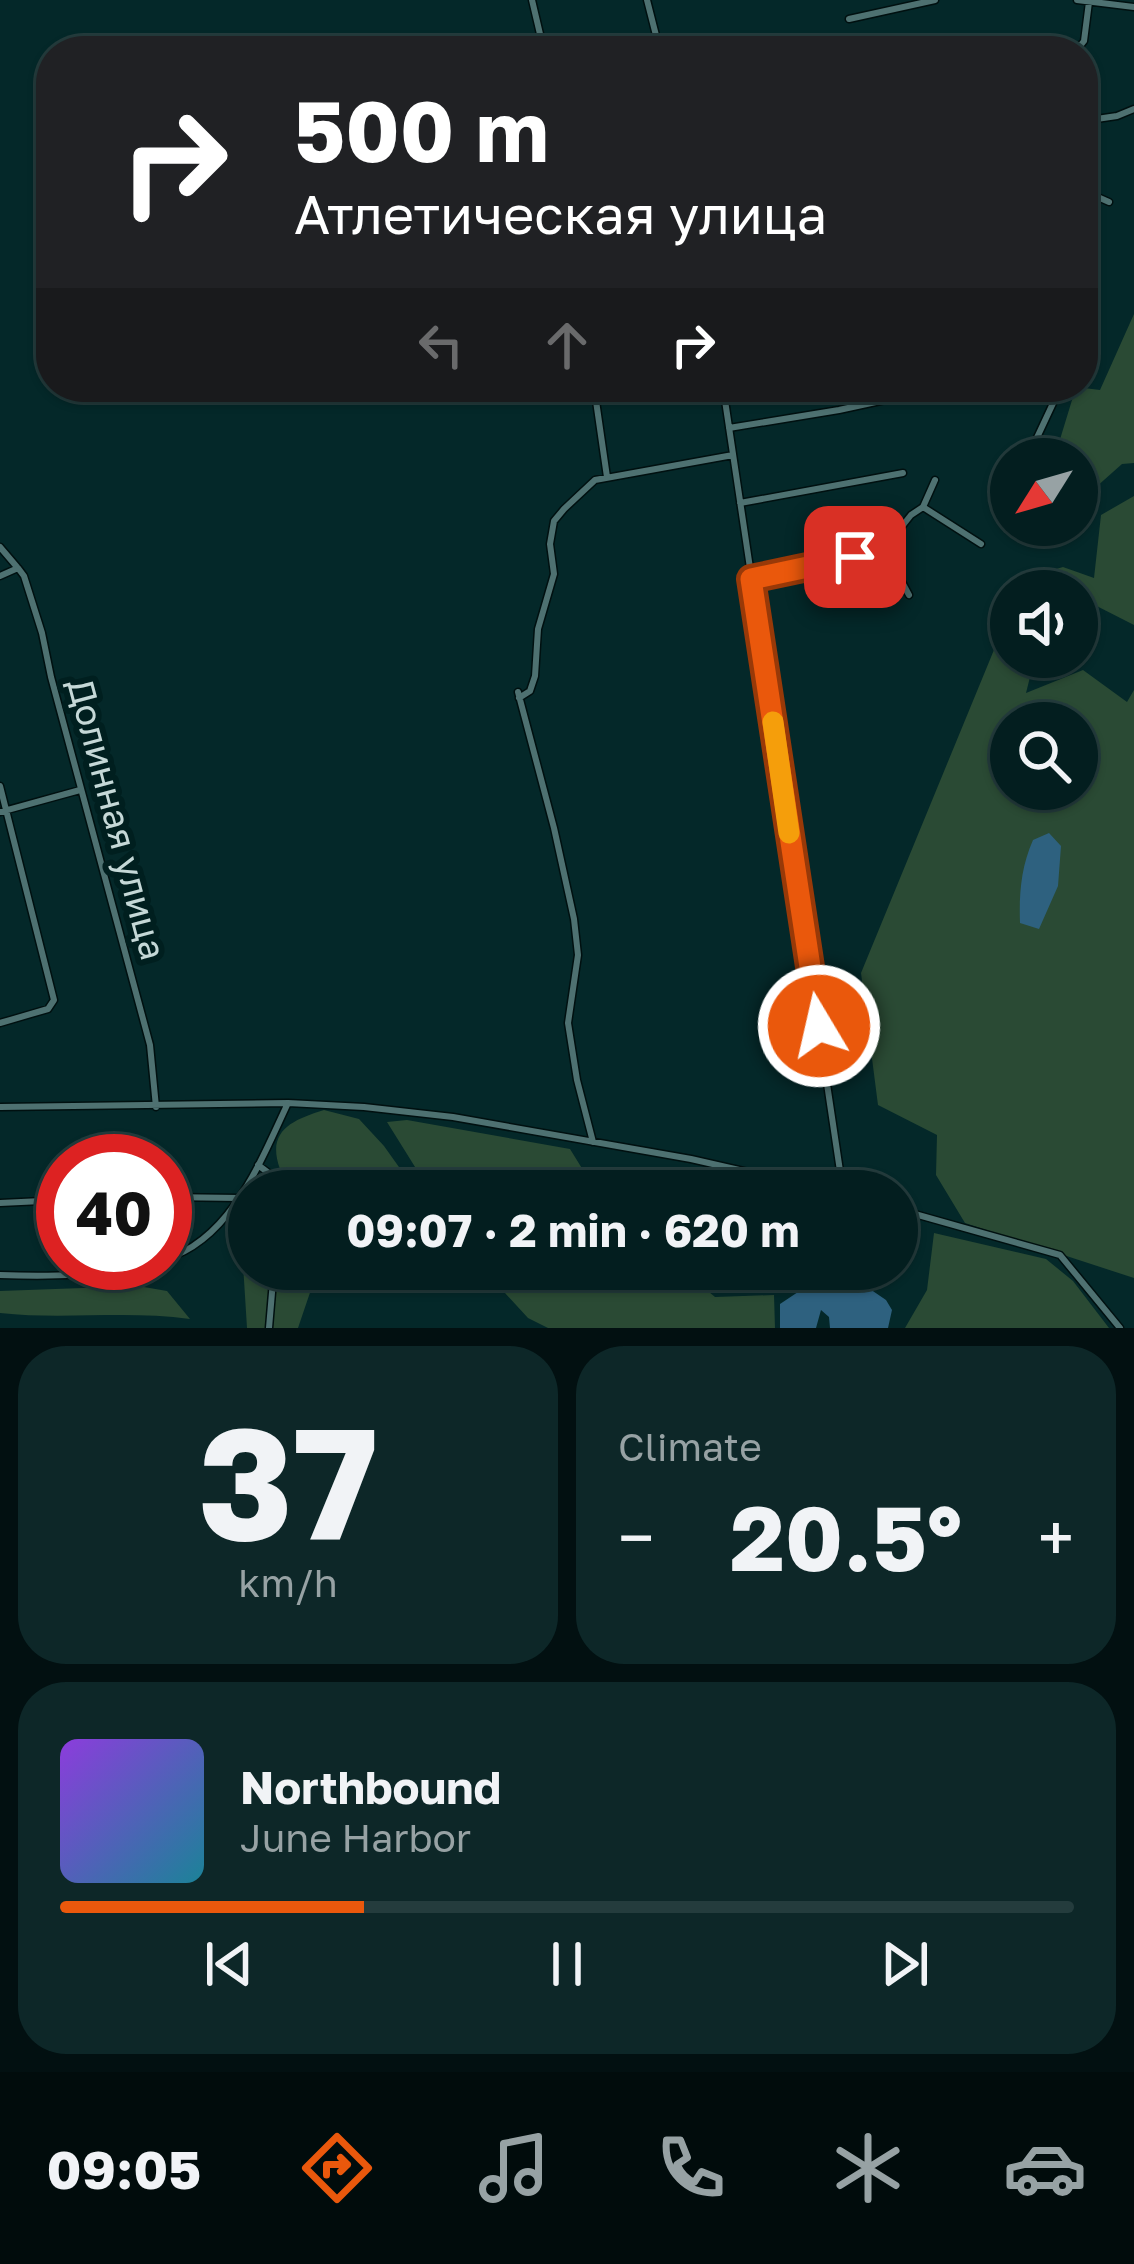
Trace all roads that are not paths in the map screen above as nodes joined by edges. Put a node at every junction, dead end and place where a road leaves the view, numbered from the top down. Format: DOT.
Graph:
graph roads {
  1 [pos="532,0"];
  2 [pos="646,0"];
  3 [pos="935,0"];
  4 [pos="1077,0"];
  5 [pos="1089,2"];
  6 [pos="1134,7"];
  7 [pos="849,19"];
  8 [pos="540,36"];
  9 [pos="656,36"];
  10 [pos="1085,36"];
  11 [pos="1134,109"];
  12 [pos="1098,118"];
  13 [pos="1098,198"];
  14 [pos="1109,202"];
  15 [pos="596,402"];
  16 [pos="725,402"];
  17 [pos="866,402"];
  18 [pos="1054,402"];
  19 [pos="729,428"];
  20 [pos="1037,438"];
  21 [pos="733,455"];
  22 [pos="903,473"];
  23 [pos="608,477"];
  24 [pos="935,481"];
  25 [pos="740,503"];
  26 [pos="922,507"];
  27 [pos="981,544"];
  28 [pos="0,547"];
  29 [pos="884,549"];
  30 [pos="18,568"];
  31 [pos="0,576"];
  32 [pos="751,579"];
  33 [pos="909,595"];
  34 [pos="0,786"];
  35 [pos="80,790"];
  36 [pos="3,812"];
  37 [pos="0,1024"];
  38 [pos="288,1103"];
  39 [pos="0,1107"];
  40 [pos="156,1107"];
  41 [pos="593,1142"];
  42 [pos="259,1165"];
  43 [pos="256,1170"];
  44 [pos="265,1170"];
  45 [pos="743,1170"];
  46 [pos="839,1170"];
  47 [pos="192,1197"];
  48 [pos="228,1198"];
  49 [pos="36,1201"];
  50 [pos="0,1203"];
  51 [pos="228,1209"];
  52 [pos="918,1215"];
  53 [pos="192,1245"];
  54 [pos="0,1275"];
  55 [pos="36,1277"];
  56 [pos="272,1290"];
  57 [pos="269,1328"];
  58 [pos="1120,1328"];
  1 -- 8 [label="street"];
  2 -- 9 [label="street"];
  3 -- 7 [label="street"];
  4 -- 5 [label="street"];
  5 -- 6 [label="street"];
  5 -- 10 [label="street"];
  11 -- 12 [label="street"];
  13 -- 14 [label="street"];
  15 -- 23 [label="street"];
  16 -- 19 [label="street"];
  17 -- 19 [label="street"];
  18 -- 20 [label="street"];
  19 -- 21 [label="street"];
  21 -- 23 [label="street"];
  21 -- 25 [label="street"];
  22 -- 25 [label="street"];
  23 -- 41 [label="street"];
  24 -- 26 [label="street"];
  25 -- 32 [label="street"];
  26 -- 27 [label="street"];
  26 -- 29 [label="street"];
  28 -- 30 [label="street, Долинная улица"];
  29 -- 32 [label="street"];
  29 -- 33 [label="street"];
  30 -- 31 [label="street"];
  30 -- 35 [label="street, Долинная улица"];
  32 -- 46 [label="street"];
  34 -- 36 [label="street"];
  35 -- 36 [label="street"];
  35 -- 40 [label="street, Долинная улица"];
  36 -- 37 [label="street"];
  38 -- 40 [label="street"];
  38 -- 41 [label="street"];
  38 -- 42 [label="street"];
  39 -- 40 [label="street"];
  41 -- 45 [label="street"];
  42 -- 43 [label="street"];
  42 -- 44 [label="street"];
  47 -- 48 [label="street"];
  49 -- 50 [label="street"];
  51 -- 53 [label="street"];
  52 -- 58 [label="street"];
  54 -- 55 [label="street"];
  56 -- 57 [label="street"];
}
